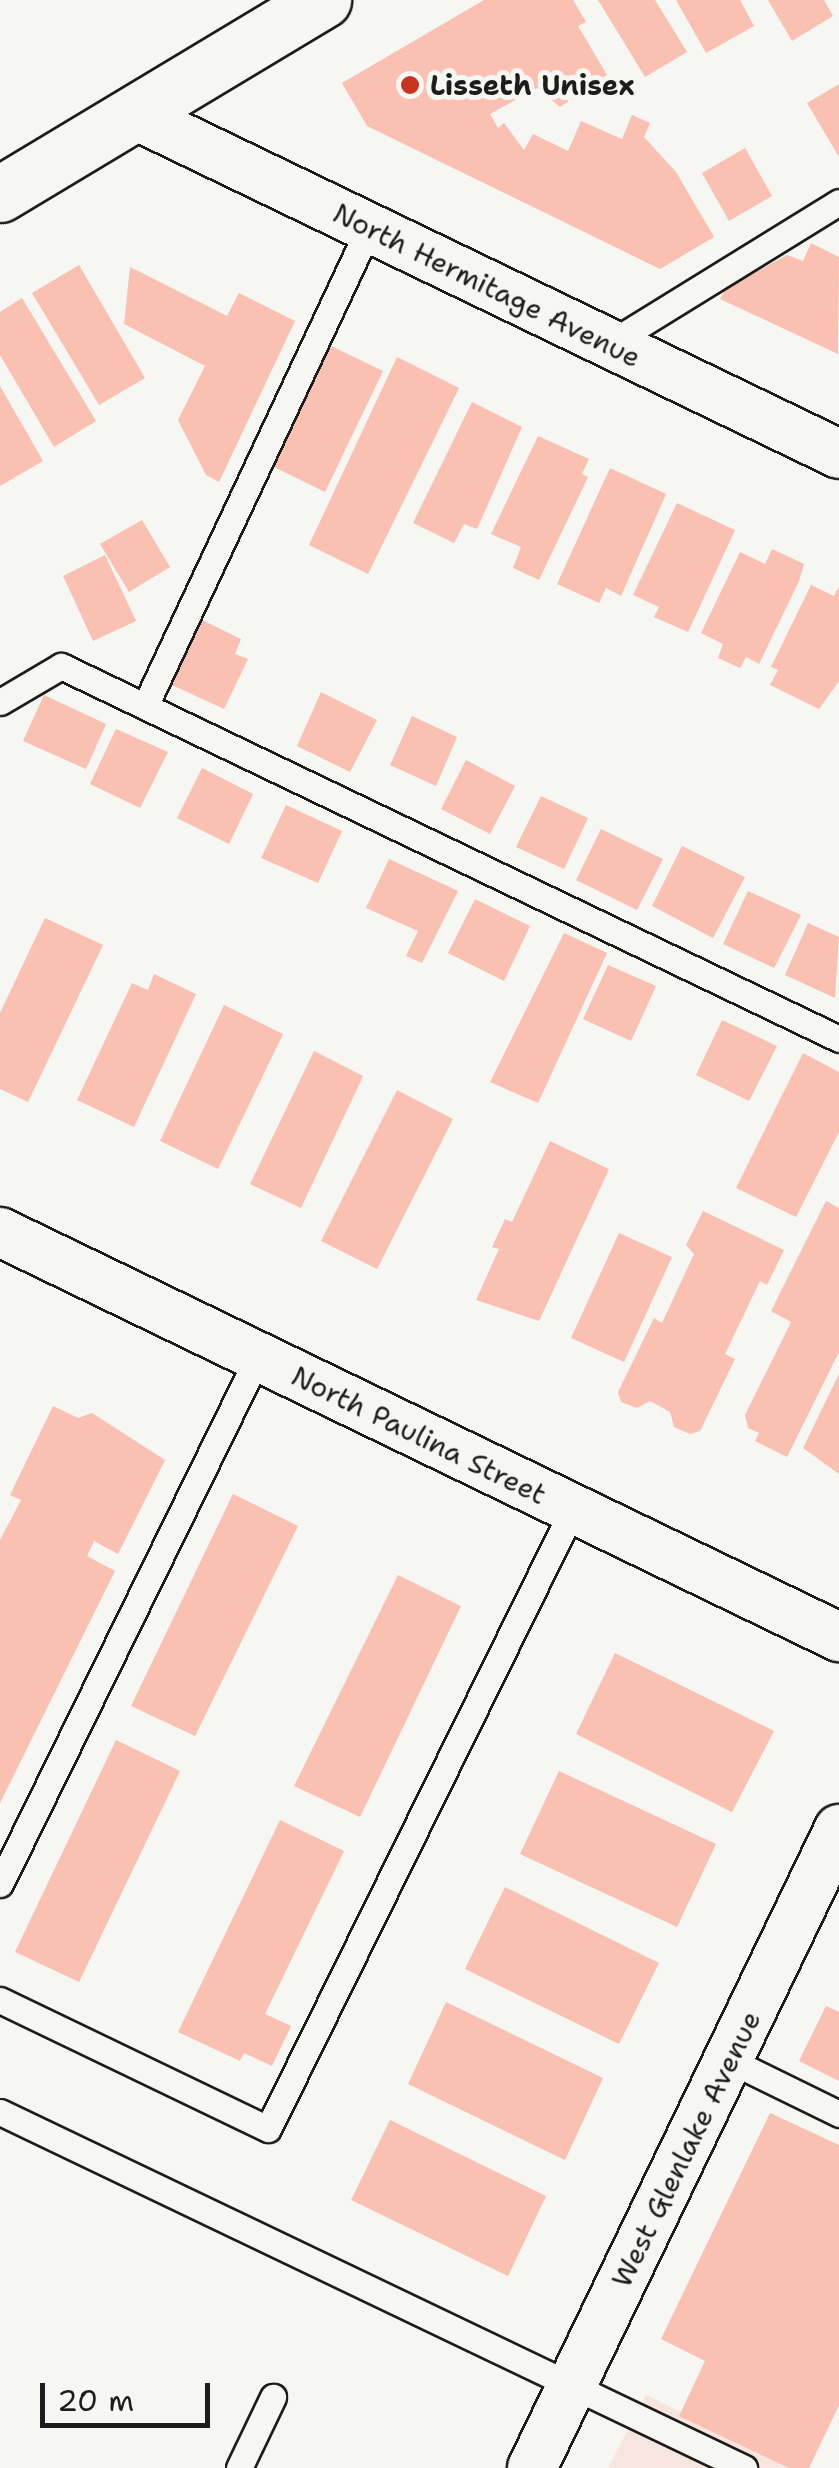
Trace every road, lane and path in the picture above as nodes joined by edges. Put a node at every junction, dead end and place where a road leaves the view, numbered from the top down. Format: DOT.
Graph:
graph roads {
  1 [pos="323,0"];
  2 [pos="135,115"];
  3 [pos="0,194"];
  4 [pos="839,202"];
  5 [pos="369,228"];
  6 [pos="609,344"];
  7 [pos="839,454"];
  8 [pos="0,702"];
  9 [pos="144,706"];
  10 [pos="839,1039"];
  11 [pos="0,1232"];
  12 [pos="258,1357"];
  13 [pos="573,1509"];
  14 [pos="839,1637"];
  15 [pos="839,1830"];
  16 [pos="0,1884"];
  17 [pos="0,2000"];
  18 [pos="729,2060"];
  19 [pos="0,2112"];
  20 [pos="839,2114"];
  21 [pos="572,2386"];
  22 [pos="274,2397"];
  23 [pos="239,2468"];
  24 [pos="532,2468"];
  25 [pos="744,2468"];
  1 -- 2 [label="main road"];
  2 -- 3 [label="main road"];
  2 -- 5 [label="street, North Hermitage Avenue"];
  4 -- 6 [label="lane"];
  5 -- 6 [label="street, North Hermitage Avenue"];
  5 -- 9 [label="lane"];
  6 -- 7 [label="street, North Hermitage Avenue"];
  8 -- 9 [label="lane"];
  9 -- 10 [label="lane"];
  11 -- 12 [label="street, North Paulina Street"];
  12 -- 13 [label="street, North Paulina Street"];
  12 -- 16 [label="lane"];
  13 -- 14 [label="street, North Paulina Street"];
  13 -- 17 [label="lane"];
  15 -- 18 [label="street, West Glenlake Avenue"];
  18 -- 20 [label="lane"];
  18 -- 21 [label="street, West Glenlake Avenue"];
  19 -- 21 [label="lane"];
  21 -- 24 [label="street, West Glenlake Avenue"];
  21 -- 25 [label="lane"];
  22 -- 23 [label="lane"];
}
